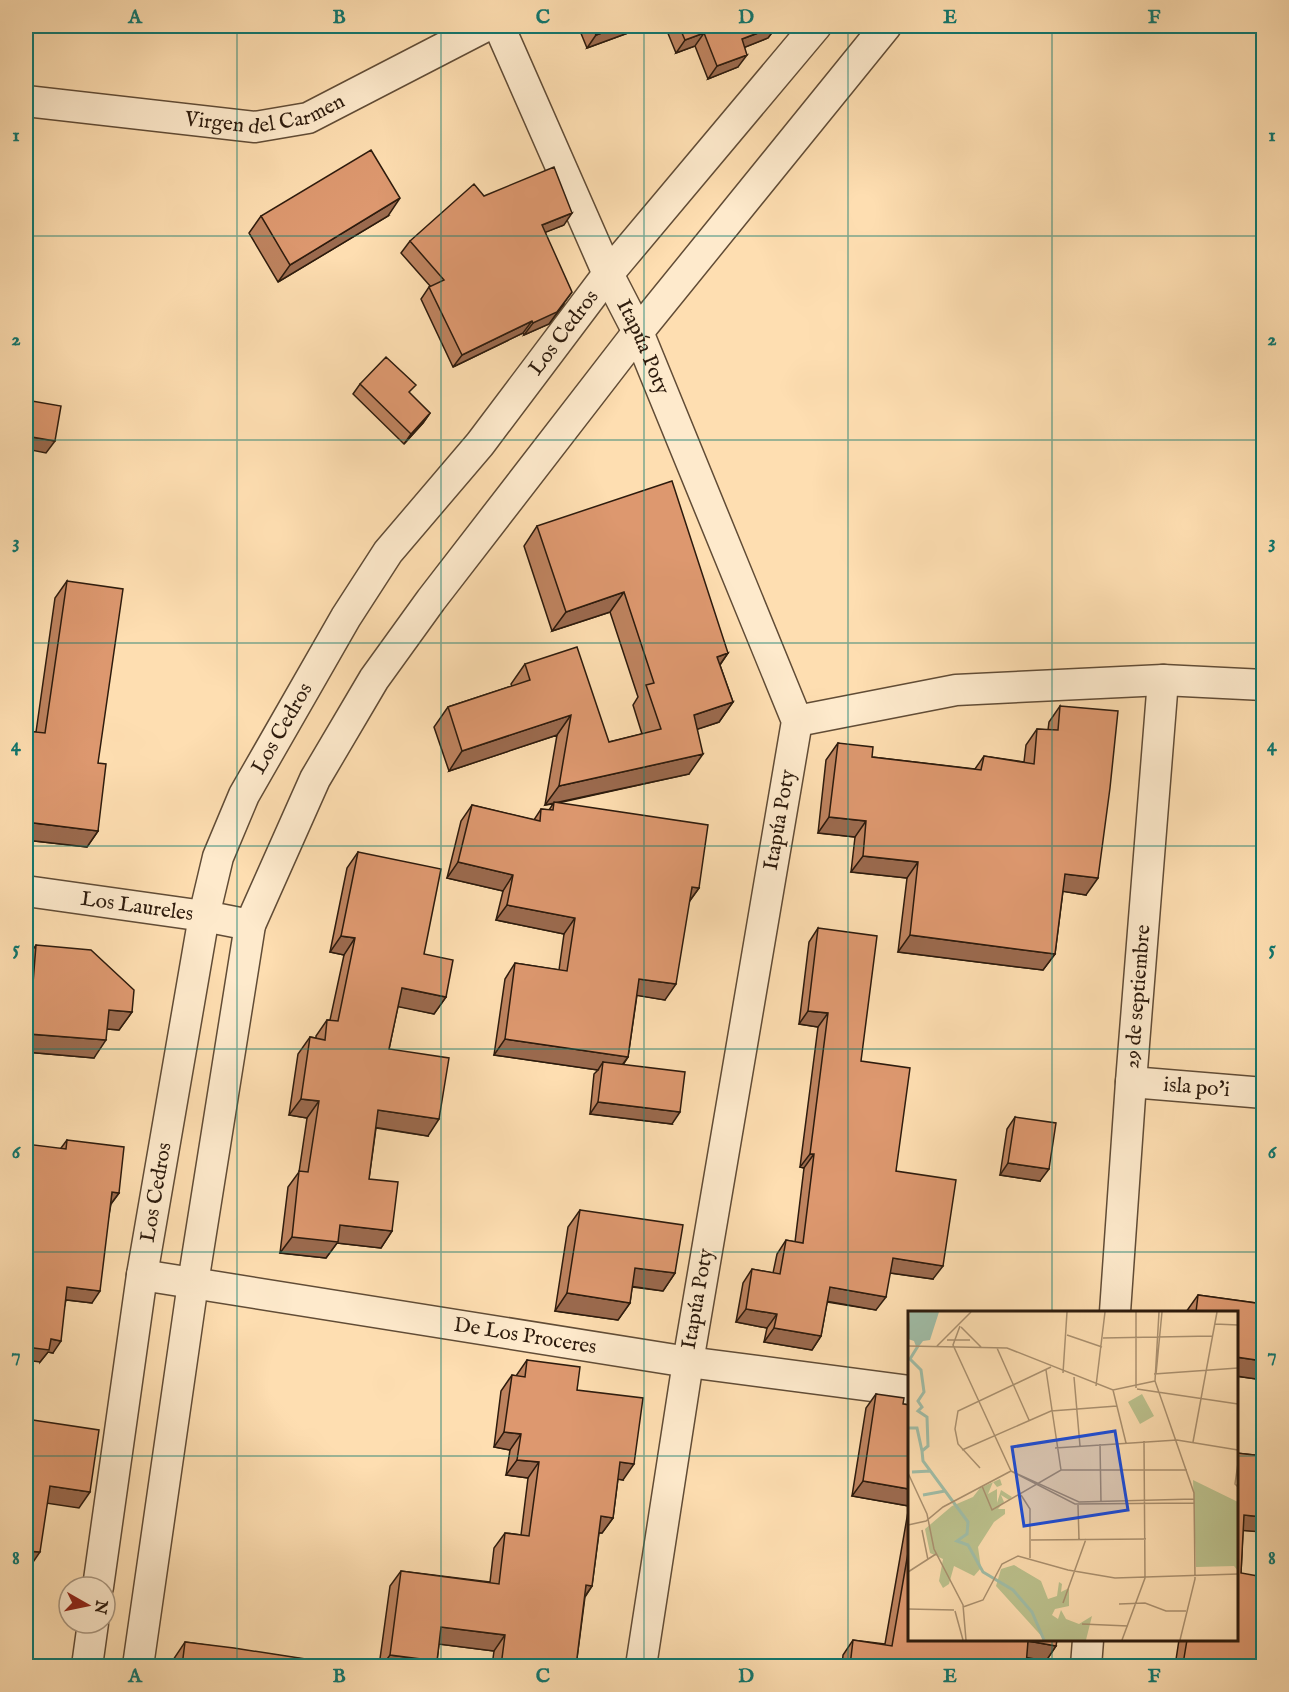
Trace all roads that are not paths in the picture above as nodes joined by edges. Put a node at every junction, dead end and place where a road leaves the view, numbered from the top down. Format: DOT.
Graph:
graph roads {
  1 [pos="486,26"];
  2 [pos="499,26"];
  3 [pos="816,26"];
  4 [pos="886,26"];
  5 [pos="26,101"];
  6 [pos="608,274"];
  7 [pos="638,332"];
  8 [pos="1163,680"];
  9 [pos="1263,686"];
  10 [pos="797,721"];
  11 [pos="26,891"];
  12 [pos="204,916"];
  13 [pos="250,925"];
  14 [pos="1131,1082"];
  15 [pos="1263,1093"];
  16 [pos="142,1275"];
  17 [pos="193,1283"];
  18 [pos="1115,1311"];
  19 [pos="688,1362"];
  20 [pos="908,1391"];
  21 [pos="100,1575"];
  22 [pos="91,1635"];
  23 [pos="1088,1641"];
  24 [pos="87,1666"];
  25 [pos="138,1666"];
  26 [pos="641,1666"];
  27 [pos="1086,1666"];
  1 -- 5 [label="street, Virgen del Carmen"];
  2 -- 6 [label="street, Itapúa Poty"];
  3 -- 6 [label="street, Los Cedros"];
  4 -- 7 [label="street"];
  6 -- 7 [label="street, Itapúa Poty"];
  6 -- 12 [label="street, Los Cedros"];
  7 -- 10 [label="street, Itapúa Poty"];
  7 -- 13 [label="street"];
  8 -- 9 [label="street"];
  8 -- 10 [label="street"];
  8 -- 14 [label="street, 29 de septiembre"];
  10 -- 19 [label="street, Itapúa Poty"];
  11 -- 12 [label="street, Los Laureles"];
  12 -- 13 [label="street, Los Laureles"];
  12 -- 16 [label="street, Los Cedros"];
  13 -- 17 [label="street"];
  14 -- 15 [label="street, isla po'i"];
  14 -- 18 [label="street, 29 de septiembre"];
  16 -- 17 [label="street, De Los Proceres"];
  16 -- 21 [label="street, Los Cedros"];
  17 -- 19 [label="street, De Los Proceres"];
  17 -- 25 [label="street"];
  19 -- 20 [label="street, De Los Proceres"];
  19 -- 26 [label="street, Itapúa Poty"];
  22 -- 24 [label="street"];
  23 -- 27 [label="street"];
}
